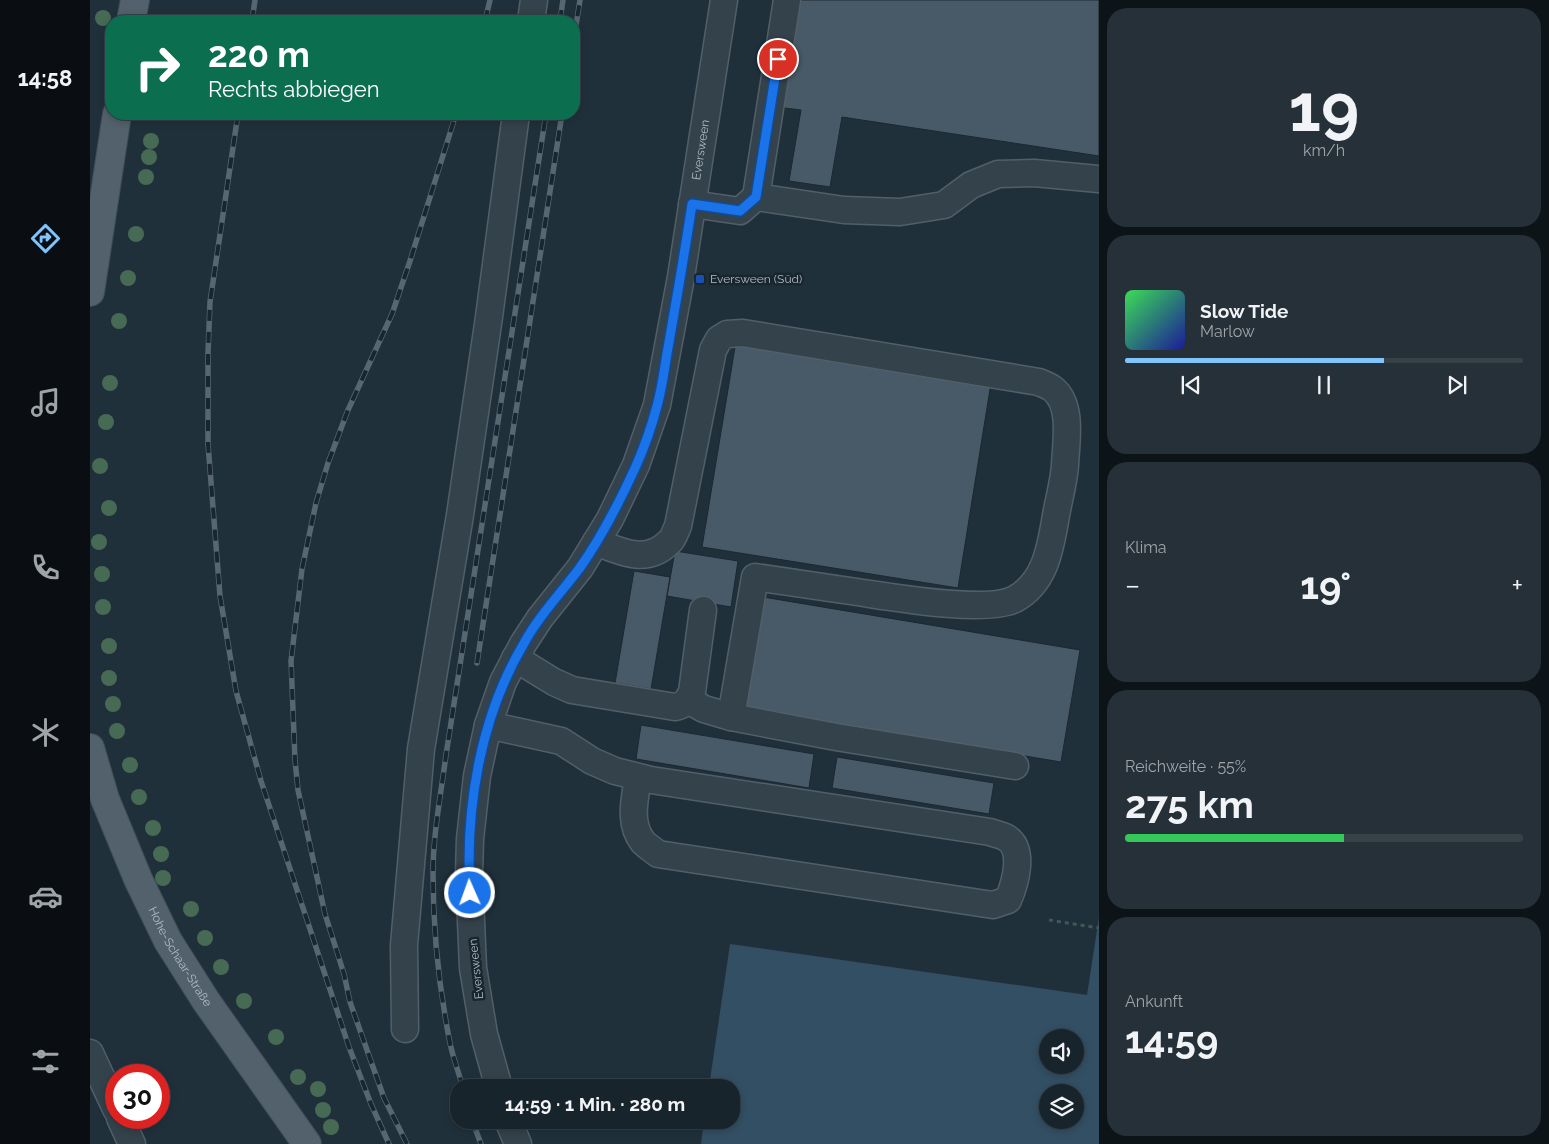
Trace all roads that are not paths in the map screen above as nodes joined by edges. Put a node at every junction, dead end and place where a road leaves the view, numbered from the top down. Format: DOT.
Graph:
graph roads {
  1 [pos="135,0"];
  2 [pos="534,0"];
  3 [pos="724,0"];
  4 [pos="787,0"];
  5 [pos="132,15"];
  6 [pos="532,15"];
  7 [pos="116,120"];
  8 [pos="515,120"];
  9 [pos="1099,179"];
  10 [pos="756,197"];
  11 [pos="692,204"];
  12 [pos="90,292"];
  13 [pos="596,542"];
  14 [pos="703,610"];
  15 [pos="516,658"];
  16 [pos="688,700"];
  17 [pos="731,718"];
  18 [pos="488,725"];
  19 [pos="90,748"];
  20 [pos="1015,766"];
  21 [pos="638,777"];
  22 [pos="405,1028"];
  23 [pos="90,1052"];
  24 [pos="496,1079"];
  25 [pos="105,1085"];
  26 [pos="125,1129"];
  27 [pos="512,1129"];
  28 [pos="132,1144"];
  29 [pos="307,1144"];
  30 [pos="518,1144"];
  1 -- 5 [label="main road"];
  2 -- 6 [label="street"];
  3 -- 11 [label="street, Eversween"];
  4 -- 10 [label="street"];
  7 -- 12 [label="main road"];
  8 -- 22 [label="street"];
  9 -- 10 [label="street"];
  10 -- 11 [label="street"];
  11 -- 13 [label="street, Eversween"];
  13 -- 15 [label="street, Eversween"];
  13 -- 17 [label="street"];
  14 -- 16 [label="street"];
  15 -- 16 [label="street"];
  15 -- 18 [label="street, Eversween"];
  16 -- 17 [label="street"];
  17 -- 20 [label="street"];
  18 -- 21 [label="street"];
  18 -- 24 [label="street, Eversween"];
  19 -- 29 [label="main road, Hohe-Schaar-Straße"];
  21 -- 21 [label="street"];
  23 -- 25 [label="street"];
  26 -- 28 [label="street"];
  27 -- 30 [label="street"];
}
